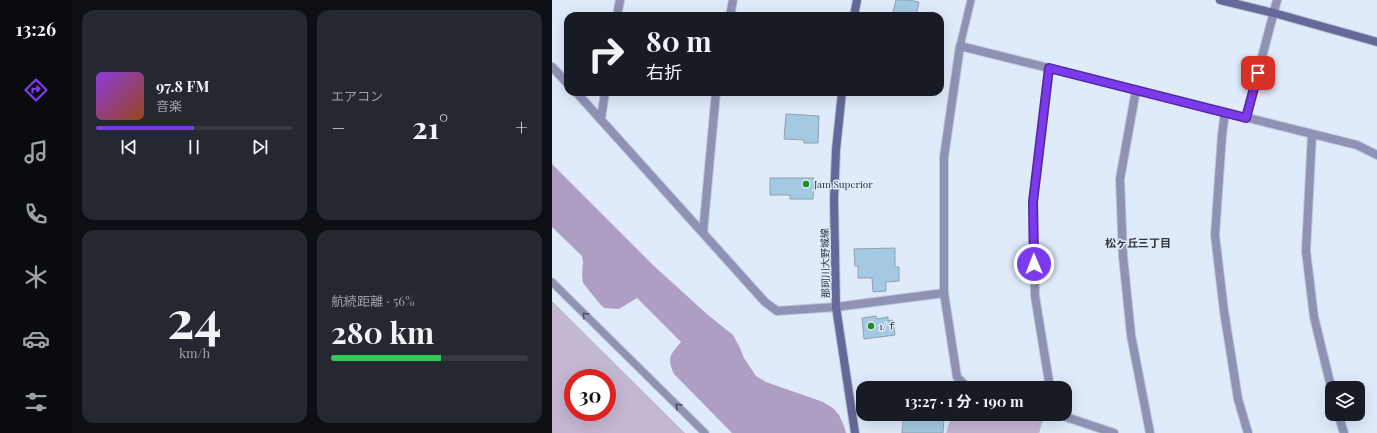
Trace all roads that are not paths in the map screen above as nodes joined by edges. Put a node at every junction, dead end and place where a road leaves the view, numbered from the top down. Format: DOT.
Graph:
graph roads {
  1 [pos="620,0"];
  2 [pos="733,0"];
  3 [pos="857,0"];
  4 [pos="971,0"];
  5 [pos="1220,0"];
  6 [pos="1277,0"];
  7 [pos="618,12"];
  8 [pos="731,12"];
  9 [pos="855,12"];
  10 [pos="1274,13"];
  11 [pos="1377,42"];
  12 [pos="960,46"];
  13 [pos="552,67"];
  14 [pos="1049,68"];
  15 [pos="564,80"];
  16 [pos="1136,90"];
  17 [pos="580,96"];
  18 [pos="604,96"];
  19 [pos="716,96"];
  20 [pos="842,96"];
  21 [pos="1225,112"];
  22 [pos="1246,118"];
  23 [pos="601,119"];
  24 [pos="1312,134"];
  25 [pos="1377,154"];
  26 [pos="702,233"];
  27 [pos="552,282"];
  28 [pos="944,293"];
  29 [pos="836,307"];
  30 [pos="961,381"];
  31 [pos="1049,381"];
  32 [pos="1330,381"];
  33 [pos="1072,419"];
  34 [pos="1340,421"];
  35 [pos="705,433"];
  36 [pos="855,433"];
  37 [pos="1114,433"];
  38 [pos="1150,433"];
  39 [pos="1248,433"];
  40 [pos="1344,433"];
  1 -- 7 [label="street"];
  2 -- 8 [label="street"];
  3 -- 9 [label="main road"];
  4 -- 12 [label="lane"];
  5 -- 10 [label="main road"];
  6 -- 10 [label="street"];
  10 -- 11 [label="main road"];
  10 -- 22 [label="street"];
  12 -- 14 [label="street"];
  12 -- 28 [label="street"];
  13 -- 15 [label="street"];
  14 -- 16 [label="street"];
  14 -- 31 [label="street"];
  16 -- 21 [label="street"];
  16 -- 38 [label="street"];
  17 -- 23 [label="street"];
  18 -- 23 [label="street"];
  19 -- 26 [label="street"];
  20 -- 29 [label="main road, 那珂川大野城線"];
  21 -- 22 [label="street"];
  21 -- 39 [label="street"];
  22 -- 24 [label="street"];
  23 -- 26 [label="street"];
  24 -- 25 [label="street"];
  24 -- 32 [label="street"];
  26 -- 29 [label="street"];
  35 -- 27 [label="lane, one-way"];
  28 -- 29 [label="street"];
  28 -- 30 [label="street"];
  29 -- 36 [label="main road, 那珂川大野城線"];
  33 -- 37 [label="street"];
  34 -- 40 [label="street"];
}
